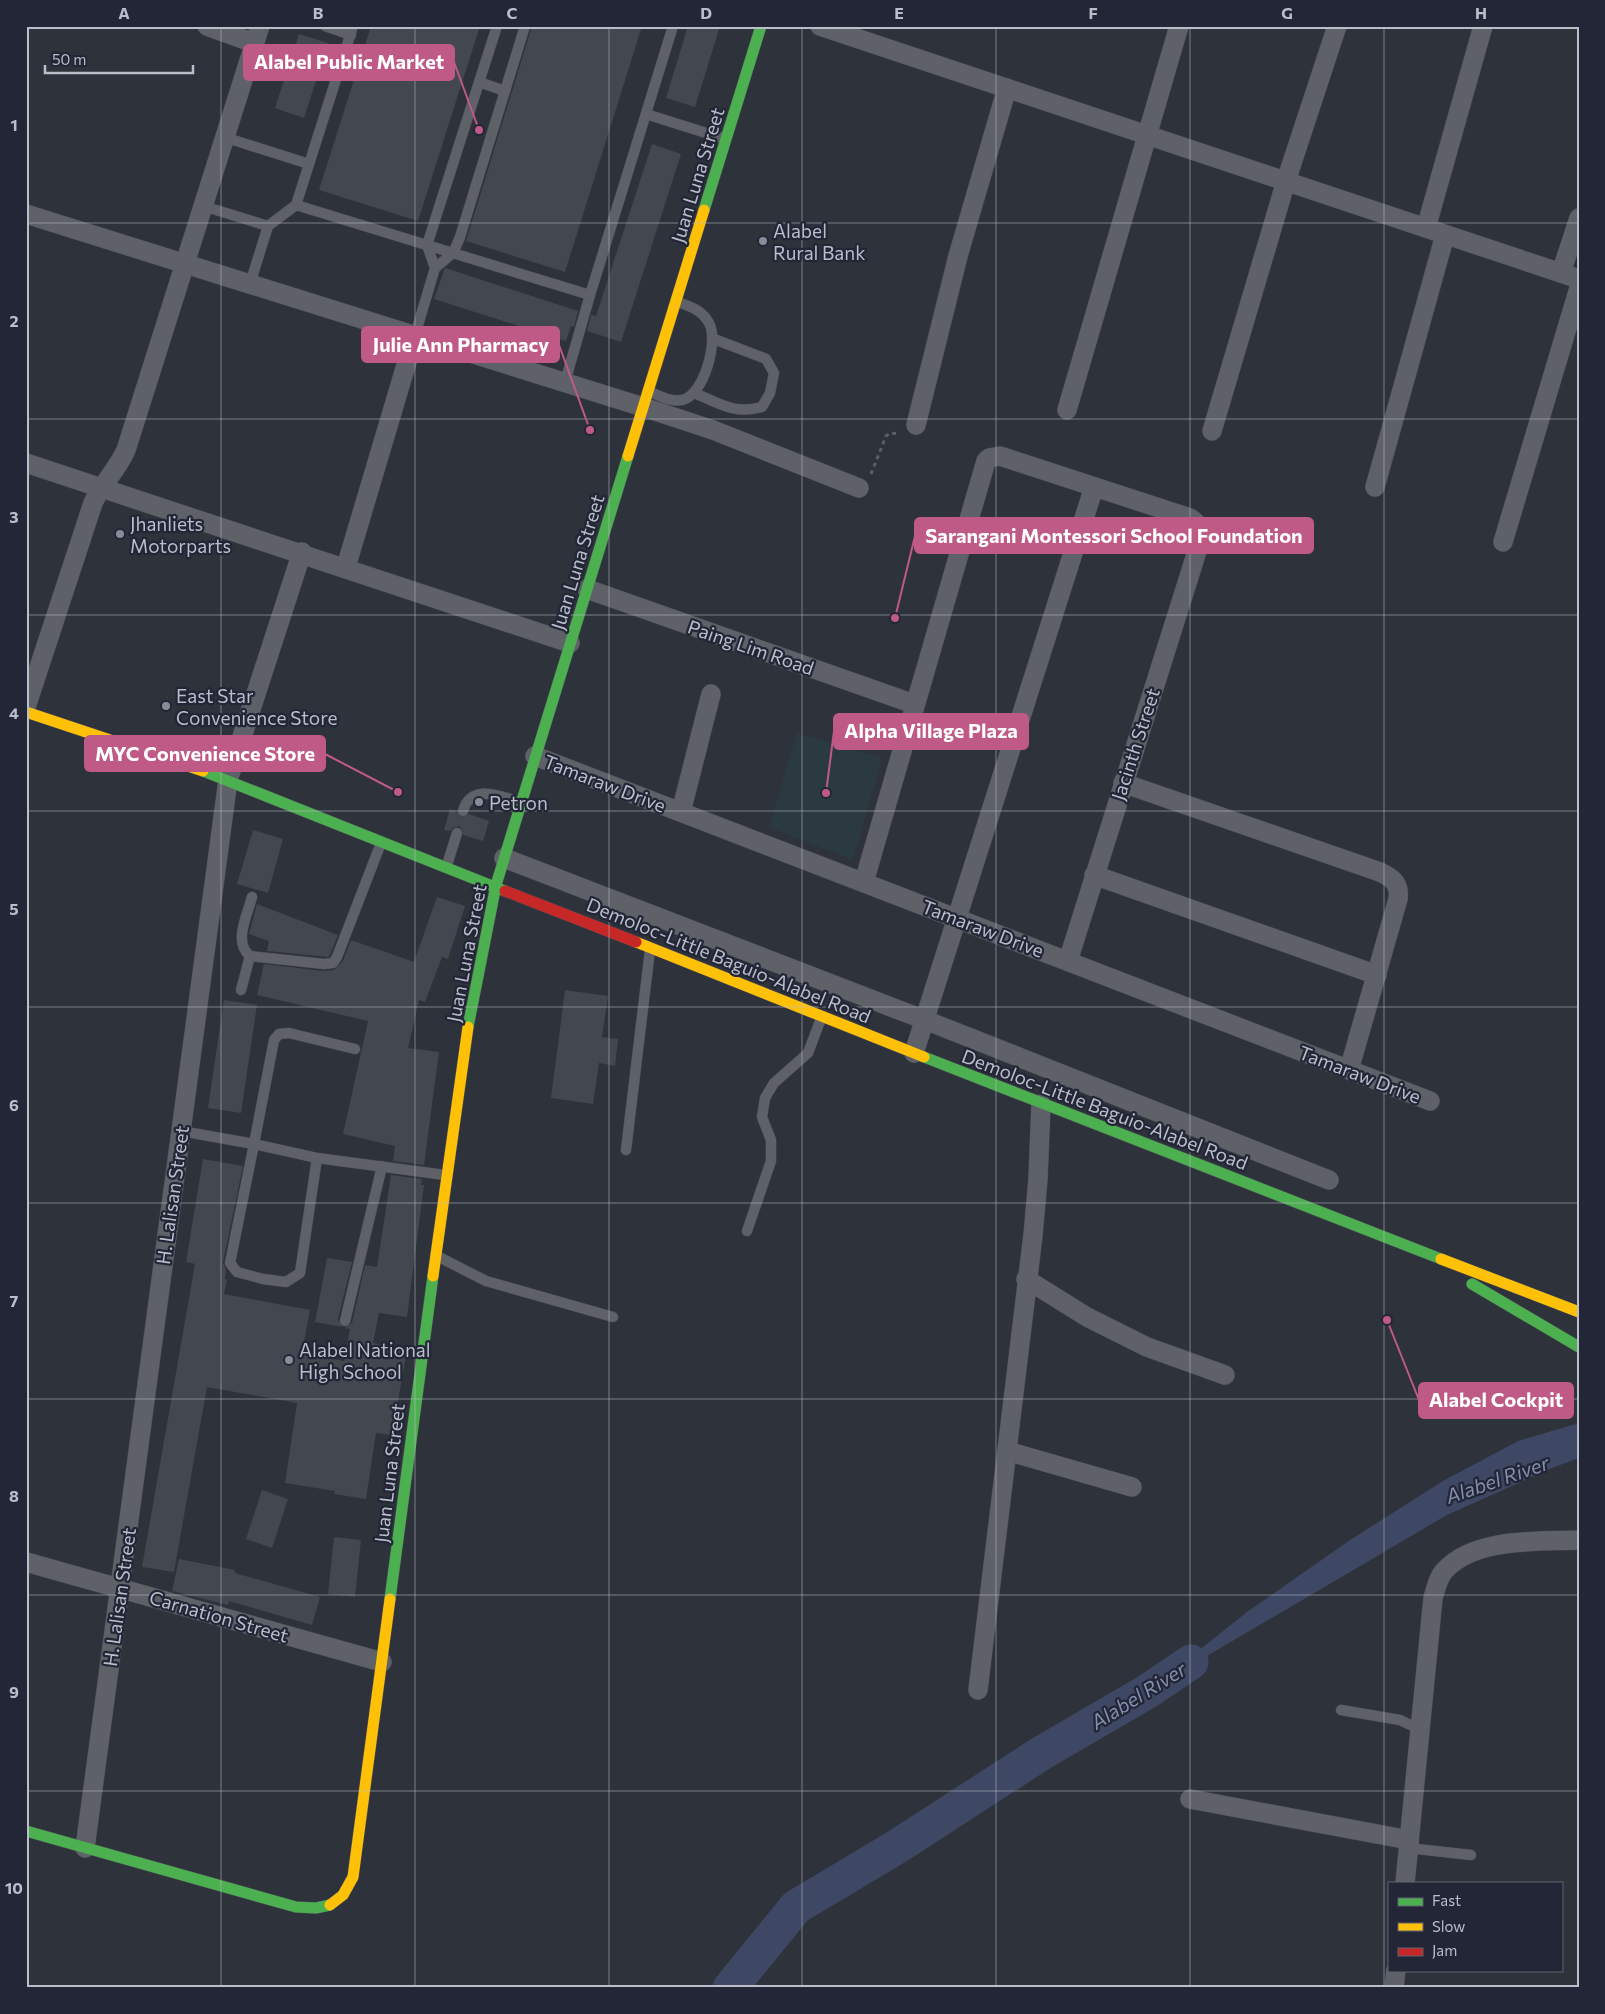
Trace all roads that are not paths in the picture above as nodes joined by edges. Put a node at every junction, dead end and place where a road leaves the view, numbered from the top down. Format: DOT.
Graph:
graph roads {
  1 [pos="207,26"];
  2 [pos="325,26"];
  3 [pos="497,26"];
  4 [pos="525,26"];
  5 [pos="673,26"];
  6 [pos="761,26"];
  7 [pos="820,26"];
  8 [pos="1178,26"];
  9 [pos="1337,26"];
  10 [pos="1483,26"];
  11 [pos="352,30"];
  12 [pos="257,35"];
  13 [pos="479,82"];
  14 [pos="1007,88"];
  15 [pos="505,90"];
  16 [pos="646,114"];
  17 [pos="1146,134"];
  18 [pos="224,137"];
  19 [pos="726,140"];
  20 [pos="309,164"];
  21 [pos="1286,181"];
  22 [pos="296,204"];
  23 [pos="203,206"];
  24 [pos="26,214"];
  25 [pos="1579,218"];
  26 [pos="268,226"];
  27 [pos="1426,228"];
  28 [pos="1445,234"];
  29 [pos="427,245"];
  30 [pos="453,253"];
  31 [pos="185,264"];
  32 [pos="435,268"];
  33 [pos="1570,276"];
  34 [pos="250,284"];
  35 [pos="1579,288"];
  36 [pos="590,294"];
  37 [pos="676,302"];
  38 [pos="1575,321"];
  39 [pos="414,335"];
  40 [pos="714,339"];
  41 [pos="565,382"];
  42 [pos="694,392"];
  43 [pos="646,399"];
  44 [pos="665,406"];
  45 [pos="1067,410"];
  46 [pos="916,425"];
  47 [pos="1212,431"];
  48 [pos="26,463"];
  49 [pos="102,487"];
  50 [pos="1094,487"];
  51 [pos="1375,487"];
  52 [pos="860,488"];
  53 [pos="1504,542"];
  54 [pos="302,552"];
  55 [pos="346,567"];
  56 [pos="587,589"];
  57 [pos="570,643"];
  58 [pos="711,694"];
  59 [pos="914,704"];
  60 [pos="26,706"];
  61 [pos="26,712"];
  62 [pos="535,756"];
  63 [pos="228,780"];
  64 [pos="1123,782"];
  65 [pos="521,803"];
  66 [pos="463,811"];
  67 [pos="681,812"];
  68 [pos="457,833"];
  69 [pos="382,842"];
  70 [pos="504,858"];
  71 [pos="447,866"];
  72 [pos="1094,875"];
  73 [pos="864,882"];
  74 [pos="496,885"];
  75 [pos="252,898"];
  76 [pos="957,918"];
  77 [pos="651,947"];
  78 [pos="250,956"];
  79 [pos="1068,961"];
  80 [pos="1377,975"];
  81 [pos="241,990"];
  82 [pos="822,1016"];
  83 [pos="925,1020"];
  84 [pos="356,1049"];
  85 [pos="914,1053"];
  86 [pos="1349,1070"];
  87 [pos="1430,1101"];
  88 [pos="1041,1104"];
  89 [pos="181,1131"];
  90 [pos="254,1144"];
  91 [pos="626,1150"];
  92 [pos="317,1158"];
  93 [pos="382,1166"];
  94 [pos="445,1175"];
  95 [pos="1329,1180"];
  96 [pos="747,1231"];
  97 [pos="1415,1248"];
  98 [pos="436,1255"];
  99 [pos="1026,1279"];
  100 [pos="1579,1312"];
  101 [pos="613,1317"];
  102 [pos="345,1321"];
  103 [pos="1579,1347"];
  104 [pos="1225,1376"];
  105 [pos="1007,1451"];
  106 [pos="1132,1487"];
  107 [pos="1579,1540"];
  108 [pos="26,1562"];
  109 [pos="120,1588"];
  110 [pos="382,1662"];
  111 [pos="978,1690"];
  112 [pos="1341,1710"];
  113 [pos="1421,1730"];
  114 [pos="1190,1799"];
  115 [pos="26,1831"];
  116 [pos="1409,1844"];
  117 [pos="85,1848"];
  118 [pos="1471,1855"];
  119 [pos="1405,1882"];
  120 [pos="1396,1972"];
  121 [pos="1394,1988"];
  1 -- 12 [label="street"];
  2 -- 11 [label="lane"];
  3 -- 13 [label="lane"];
  4 -- 15 [label="lane"];
  5 -- 16 [label="lane"];
  6 -- 19 [label="street, Juan Luna Street"];
  7 -- 14 [label="street"];
  8 -- 17 [label="street"];
  9 -- 21 [label="street"];
  10 -- 27 [label="street"];
  11 -- 20 [label="lane"];
  12 -- 18 [label="street"];
  13 -- 15 [label="lane"];
  13 -- 29 [label="lane"];
  14 -- 17 [label="street"];
  14 -- 46 [label="street"];
  15 -- 30 [label="lane"];
  16 -- 19 [label="lane"];
  16 -- 36 [label="lane"];
  17 -- 21 [label="street"];
  17 -- 45 [label="street"];
  18 -- 20 [label="lane"];
  18 -- 23 [label="street"];
  19 -- 37 [label="street, Juan Luna Street"];
  20 -- 22 [label="lane"];
  21 -- 27 [label="street"];
  21 -- 47 [label="street"];
  22 -- 26 [label="lane"];
  22 -- 29 [label="lane"];
  23 -- 26 [label="lane"];
  23 -- 31 [label="street"];
  24 -- 31 [label="street"];
  25 -- 33 [label="street"];
  26 -- 34 [label="lane"];
  27 -- 28 [label="street"];
  28 -- 33 [label="street"];
  28 -- 51 [label="street"];
  29 -- 30 [label="lane"];
  29 -- 32 [label="lane"];
  30 -- 32 [label="lane"];
  30 -- 36 [label="lane"];
  31 -- 34 [label="street"];
  31 -- 49 [label="street"];
  32 -- 39 [label="lane"];
  34 -- 39 [label="street"];
  35 -- 38 [label="street"];
  36 -- 41 [label="lane"];
  37 -- 40 [label="lane"];
  37 -- 43 [label="street, Juan Luna Street"];
  38 -- 53 [label="street"];
  39 -- 41 [label="street"];
  39 -- 55 [label="street"];
  40 -- 42 [label="lane"];
  40 -- 42 [label="lane"];
  41 -- 43 [label="street"];
  42 -- 44 [label="lane"];
  43 -- 44 [label="street"];
  43 -- 56 [label="street, Juan Luna Street"];
  44 -- 52 [label="street"];
  48 -- 49 [label="street"];
  49 -- 54 [label="street"];
  49 -- 60 [label="street"];
  50 -- 59 [label="street"];
  50 -- 64 [label="street, Jacinth Street"];
  50 -- 76 [label="street"];
  54 -- 55 [label="street"];
  54 -- 63 [label="street, H. Lalisan Street"];
  55 -- 57 [label="street"];
  56 -- 57 [label="street, Juan Luna Street"];
  56 -- 59 [label="street, Paing Lim Road"];
  57 -- 62 [label="street, Juan Luna Street"];
  58 -- 67 [label="street"];
  59 -- 73 [label="street"];
  61 -- 63 [label="street, Demoloc-Little Baguio-Alabel Road"];
  62 -- 65 [label="street, Juan Luna Street"];
  62 -- 67 [label="street, Tamaraw Drive"];
  63 -- 69 [label="street, Demoloc-Little Baguio-Alabel Road"];
  63 -- 89 [label="street, H. Lalisan Street"];
  64 -- 72 [label="street, Jacinth Street"];
  64 -- 80 [label="street"];
  65 -- 66 [label="lane"];
  65 -- 70 [label="street, Juan Luna Street"];
  67 -- 73 [label="street, Tamaraw Drive"];
  68 -- 71 [label="lane"];
  69 -- 71 [label="street, Demoloc-Little Baguio-Alabel Road"];
  69 -- 78 [label="lane"];
  70 -- 74 [label="street, Juan Luna Street"];
  70 -- 83 [label="street"];
  71 -- 74 [label="street, Demoloc-Little Baguio-Alabel Road"];
  72 -- 79 [label="street, Jacinth Street"];
  72 -- 80 [label="street"];
  73 -- 76 [label="street, Tamaraw Drive"];
  74 -- 77 [label="street, Demoloc-Little Baguio-Alabel Road"];
  74 -- 94 [label="street, Juan Luna Street"];
  75 -- 78 [label="lane"];
  76 -- 79 [label="street, Tamaraw Drive"];
  76 -- 83 [label="street"];
  77 -- 82 [label="street, Demoloc-Little Baguio-Alabel Road"];
  77 -- 91 [label="lane"];
  78 -- 81 [label="lane"];
  79 -- 86 [label="street, Tamaraw Drive"];
  80 -- 86 [label="street"];
  82 -- 85 [label="street, Demoloc-Little Baguio-Alabel Road"];
  82 -- 96 [label="lane"];
  83 -- 85 [label="street"];
  83 -- 95 [label="street"];
  84 -- 90 [label="lane"];
  85 -- 88 [label="street, Demoloc-Little Baguio-Alabel Road"];
  86 -- 87 [label="street, Tamaraw Drive"];
  88 -- 97 [label="street, Demoloc-Little Baguio-Alabel Road"];
  88 -- 99 [label="street"];
  89 -- 90 [label="lane"];
  89 -- 109 [label="street, H. Lalisan Street"];
  90 -- 92 [label="lane"];
  90 -- 92 [label="lane"];
  92 -- 93 [label="lane"];
  93 -- 94 [label="lane"];
  93 -- 102 [label="lane"];
  94 -- 98 [label="street, Juan Luna Street"];
  97 -- 100 [label="street, Demoloc-Little Baguio-Alabel Road"];
  97 -- 103 [label="street, Demoloc-Little Baguio-Alabel Road"];
  98 -- 101 [label="lane"];
  98 -- 110 [label="street, Juan Luna Street"];
  99 -- 104 [label="street"];
  99 -- 105 [label="street"];
  105 -- 106 [label="street"];
  105 -- 111 [label="street"];
  107 -- 113 [label="street"];
  108 -- 109 [label="street, Carnation Street"];
  109 -- 110 [label="street, Carnation Street"];
  109 -- 117 [label="street, H. Lalisan Street"];
  110 -- 117 [label="street, Juan Luna Street"];
  112 -- 113 [label="lane"];
  113 -- 116 [label="street"];
  114 -- 116 [label="street"];
  115 -- 117 [label="street"];
  116 -- 118 [label="lane"];
  116 -- 119 [label="street"];
  120 -- 121 [label="street"];
}
